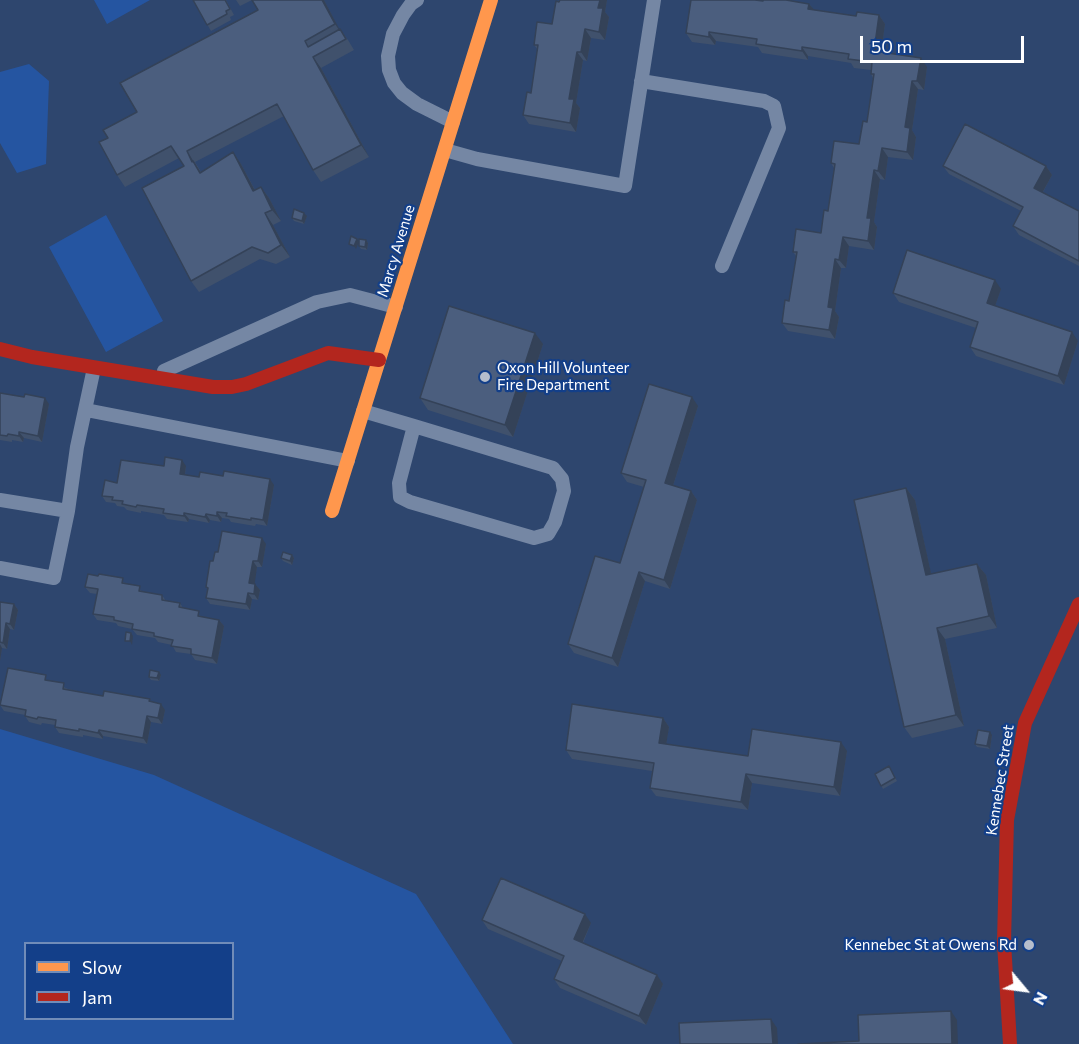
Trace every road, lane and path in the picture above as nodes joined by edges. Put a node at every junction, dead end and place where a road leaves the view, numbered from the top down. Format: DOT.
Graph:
graph roads {
  1 [pos="417,0"];
  2 [pos="491,0"];
  3 [pos="654,0"];
  4 [pos="640,81"];
  5 [pos="453,122"];
  6 [pos="445,150"];
  7 [pos="722,266"];
  8 [pos="396,307"];
  9 [pos="0,349"];
  10 [pos="379,360"];
  11 [pos="94,368"];
  12 [pos="151,377"];
  13 [pos="86,410"];
  14 [pos="363,411"];
  15 [pos="414,426"];
  16 [pos="348,461"];
  17 [pos="0,500"];
  18 [pos="68,511"];
  19 [pos="332,511"];
  20 [pos="0,568"];
  21 [pos="1079,604"];
  22 [pos="1010,1044"];
  1 -- 5 [label="lane"];
  2 -- 5 [label="street, Marcy Avenue"];
  3 -- 4 [label="lane"];
  4 -- 6 [label="lane"];
  4 -- 7 [label="lane"];
  5 -- 6 [label="street, Marcy Avenue"];
  6 -- 8 [label="street, Marcy Avenue"];
  8 -- 10 [label="street, Marcy Avenue"];
  8 -- 12 [label="lane"];
  9 -- 11 [label="street"];
  10 -- 12 [label="street"];
  10 -- 14 [label="street, Marcy Avenue"];
  11 -- 12 [label="street"];
  11 -- 13 [label="lane"];
  13 -- 16 [label="lane"];
  13 -- 18 [label="lane"];
  14 -- 15 [label="lane"];
  14 -- 16 [label="street, Marcy Avenue"];
  15 -- 15 [label="lane"];
  16 -- 19 [label="street, Marcy Avenue"];
  17 -- 18 [label="lane"];
  18 -- 20 [label="lane"];
  21 -- 22 [label="street, Kennebec Street"];
}
